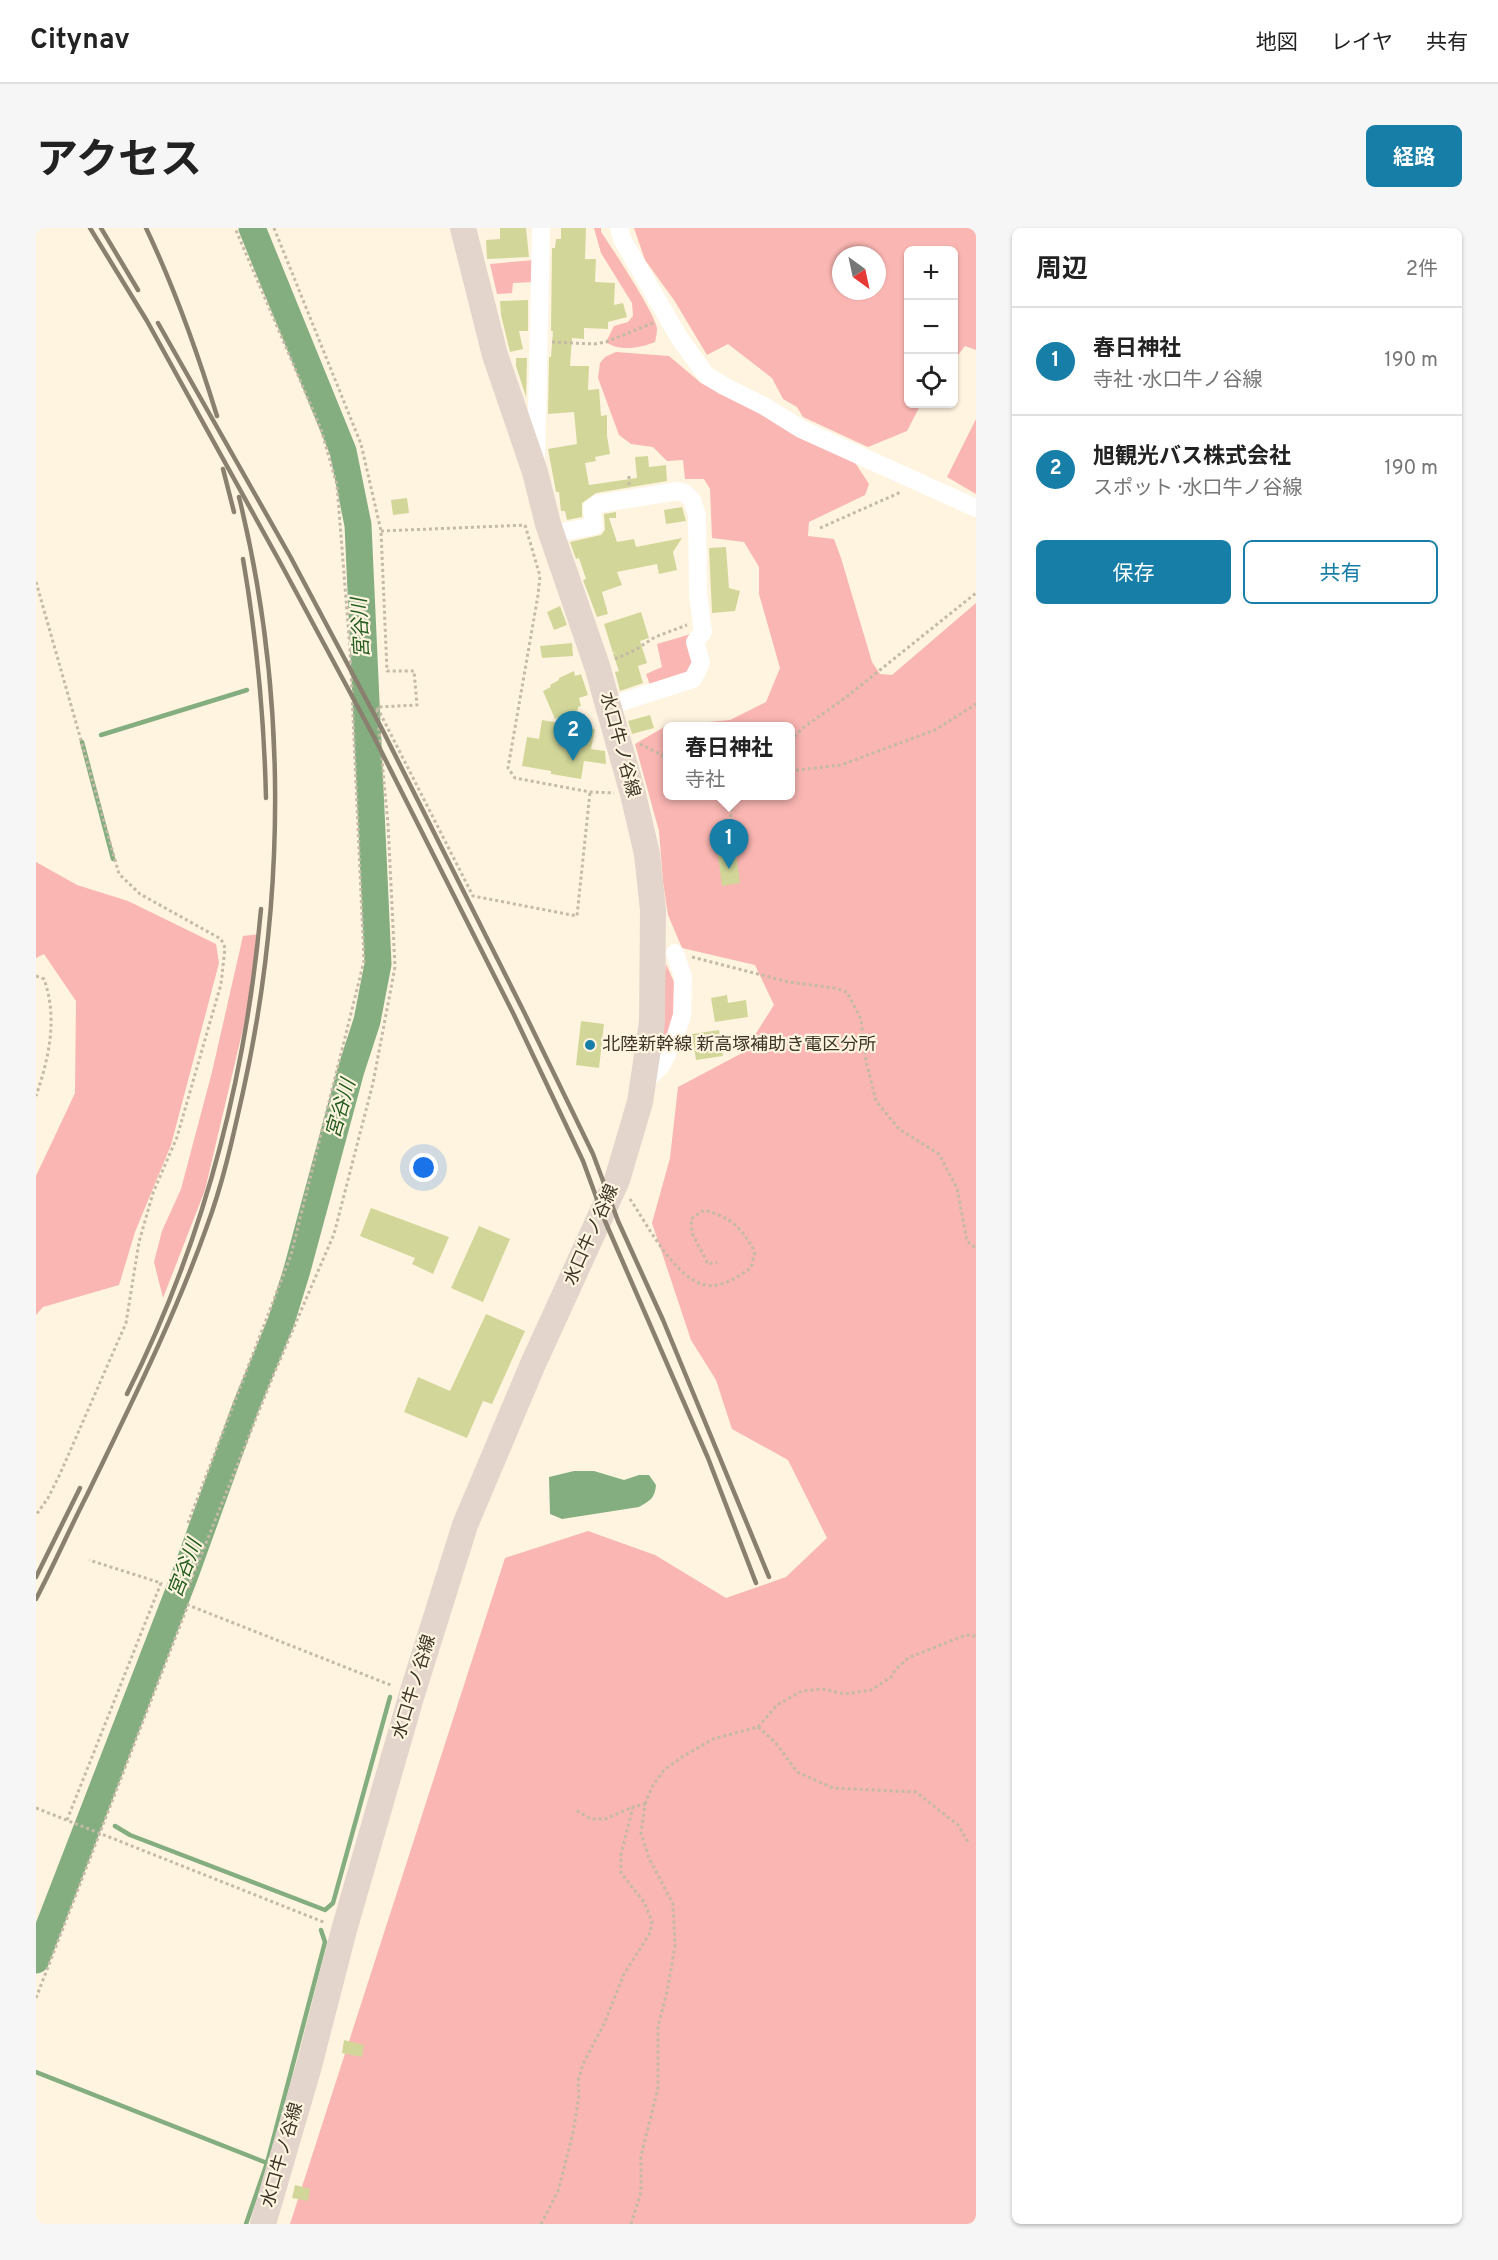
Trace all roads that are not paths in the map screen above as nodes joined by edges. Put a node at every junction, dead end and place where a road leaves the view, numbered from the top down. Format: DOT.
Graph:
graph roads {
  1 [pos="463,228"];
  2 [pos="541,228"];
  3 [pos="619,228"];
  4 [pos="535,471"];
  5 [pos="976,508"];
  6 [pos="552,534"];
  7 [pos="609,706"];
  8 [pos="675,953"];
  9 [pos="644,1075"];
  10 [pos="262,2224"];
  1 -- 4 [label="main road, 水口牛ノ谷線"];
  2 -- 4 [label="street"];
  3 -- 5 [label="street"];
  4 -- 6 [label="main road, 水口牛ノ谷線"];
  6 -- 7 [label="main road, 水口牛ノ谷線"];
  6 -- 7 [label="street"];
  7 -- 9 [label="main road, 水口牛ノ谷線"];
  8 -- 9 [label="street"];
  9 -- 10 [label="main road, 水口牛ノ谷線"];
}
